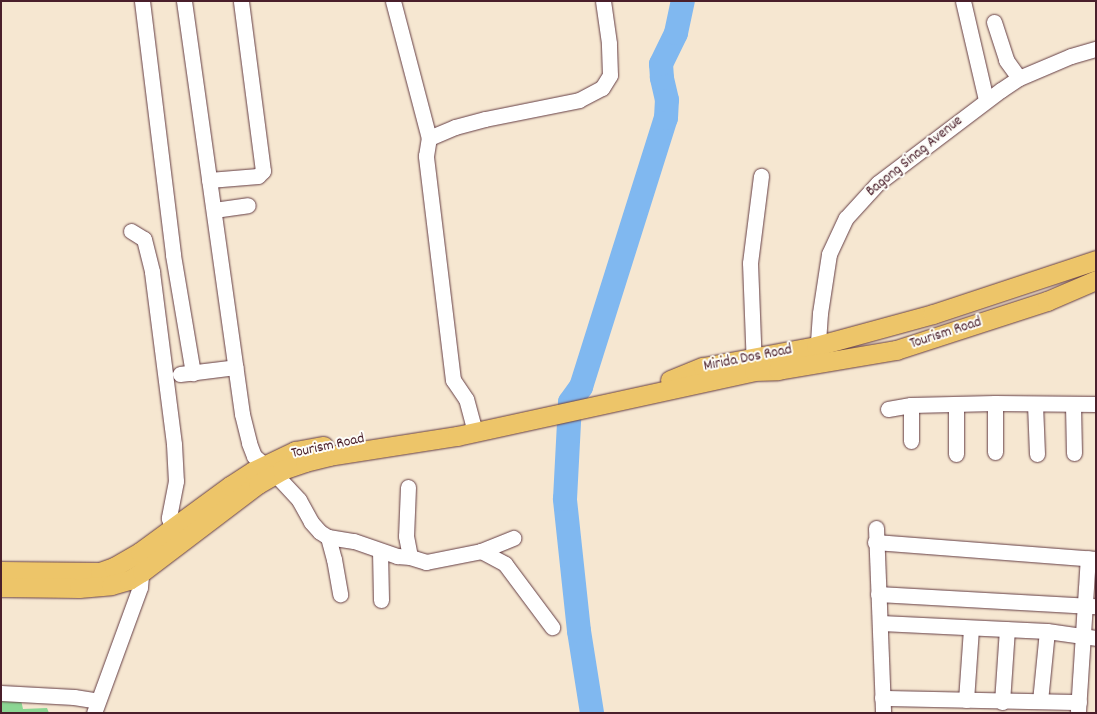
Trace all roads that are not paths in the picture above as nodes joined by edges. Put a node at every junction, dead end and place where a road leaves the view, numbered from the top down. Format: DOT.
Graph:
graph roads {
  1 [pos="142,1"];
  2 [pos="184,1"];
  3 [pos="241,1"];
  4 [pos="393,1"];
  5 [pos="603,1"];
  6 [pos="963,1"];
  7 [pos="994,22"];
  8 [pos="1096,49"];
  9 [pos="1019,78"];
  10 [pos="986,100"];
  11 [pos="429,138"];
  12 [pos="760,176"];
  13 [pos="210,180"];
  14 [pos="248,206"];
  15 [pos="214,210"];
  16 [pos="131,231"];
  17 [pos="1096,260"];
  18 [pos="1096,280"];
  19 [pos="817,355"];
  20 [pos="754,364"];
  21 [pos="236,367"];
  22 [pos="790,368"];
  23 [pos="654,390"];
  24 [pos="995,403"];
  25 [pos="956,404"];
  26 [pos="1035,404"];
  27 [pos="1096,404"];
  28 [pos="1073,405"];
  29 [pos="911,406"];
  30 [pos="888,409"];
  31 [pos="475,428"];
  32 [pos="912,441"];
  33 [pos="995,452"];
  34 [pos="1074,453"];
  35 [pos="956,454"];
  36 [pos="1037,454"];
  37 [pos="270,470"];
  38 [pos="408,487"];
  39 [pos="172,527"];
  40 [pos="328,537"];
  41 [pos="513,538"];
  42 [pos="380,550"];
  43 [pos="481,551"];
  44 [pos="140,552"];
  45 [pos="410,557"];
  46 [pos="1092,559"];
  47 [pos="1,571"];
  48 [pos="142,572"];
  49 [pos="1,588"];
  50 [pos="340,594"];
  51 [pos="878,594"];
  52 [pos="381,600"];
  53 [pos="1090,606"];
  54 [pos="881,623"];
  55 [pos="552,627"];
  56 [pos="971,629"];
  57 [pos="1007,629"];
  58 [pos="1047,631"];
  59 [pos="1090,637"];
  60 [pos="1,693"];
  61 [pos="966,700"];
  62 [pos="1002,702"];
  63 [pos="1040,702"];
  64 [pos="883,705"];
  65 [pos="96,707"];
  66 [pos="1079,708"];
  1 -- 21 [label="street"];
  2 -- 13 [label="street"];
  3 -- 13 [label="street"];
  4 -- 11 [label="street"];
  5 -- 11 [label="street"];
  6 -- 10 [label="street"];
  7 -- 9 [label="street"];
  8 -- 9 [label="street, Bagong Sinag Avenue"];
  9 -- 10 [label="street, Bagong Sinag Avenue"];
  10 -- 19 [label="street, Bagong Sinag Avenue"];
  11 -- 31 [label="street"];
  12 -- 20 [label="street"];
  13 -- 15 [label="street"];
  14 -- 15 [label="street"];
  15 -- 21 [label="street"];
  16 -- 39 [label="street"];
  17 -- 19 [label="main road, Tourism Road"];
  18 -- 19 [label="main road, Tourism Road"];
  19 -- 20 [label="main road, Mirida Dos Road"];
  19 -- 22 [label="main road, Tourism Road"];
  20 -- 22 [label="main road, Mirida Dos Road"];
  20 -- 23 [label="main road, Mirida Dos Road"];
  21 -- 37 [label="street"];
  23 -- 31 [label="main road, Tourism Road"];
  24 -- 25 [label="street"];
  24 -- 26 [label="street"];
  24 -- 33 [label="street"];
  25 -- 29 [label="street"];
  25 -- 35 [label="street"];
  26 -- 28 [label="street"];
  26 -- 36 [label="street"];
  27 -- 28 [label="street"];
  28 -- 34 [label="street"];
  29 -- 30 [label="street"];
  29 -- 32 [label="street"];
  31 -- 37 [label="main road, Tourism Road"];
  31 -- 37 [label="main road, Tourism Road"];
  37 -- 39 [label="main road, Tourism Road"];
  37 -- 40 [label="street"];
  37 -- 48 [label="main road"];
  38 -- 45 [label="street"];
  39 -- 44 [label="main road, Tourism Road"];
  40 -- 42 [label="street"];
  40 -- 50 [label="street"];
  41 -- 43 [label="street"];
  42 -- 45 [label="street"];
  42 -- 52 [label="street"];
  43 -- 45 [label="street"];
  43 -- 55 [label="street"];
  44 -- 47 [label="main road, Tourism Road"];
  44 -- 48 [label="street"];
  46 -- 51 [label="street"];
  46 -- 53 [label="street"];
  48 -- 49 [label="main road"];
  48 -- 65 [label="street"];
  51 -- 53 [label="street"];
  51 -- 54 [label="street"];
  53 -- 59 [label="street"];
  54 -- 56 [label="street"];
  54 -- 64 [label="street"];
  56 -- 57 [label="street"];
  56 -- 61 [label="street"];
  57 -- 58 [label="street"];
  57 -- 62 [label="street"];
  58 -- 59 [label="street"];
  58 -- 63 [label="street"];
  59 -- 66 [label="street"];
  60 -- 65 [label="street"];
  61 -- 62 [label="street"];
  61 -- 64 [label="street"];
  62 -- 63 [label="street"];
  63 -- 66 [label="street"];
}
